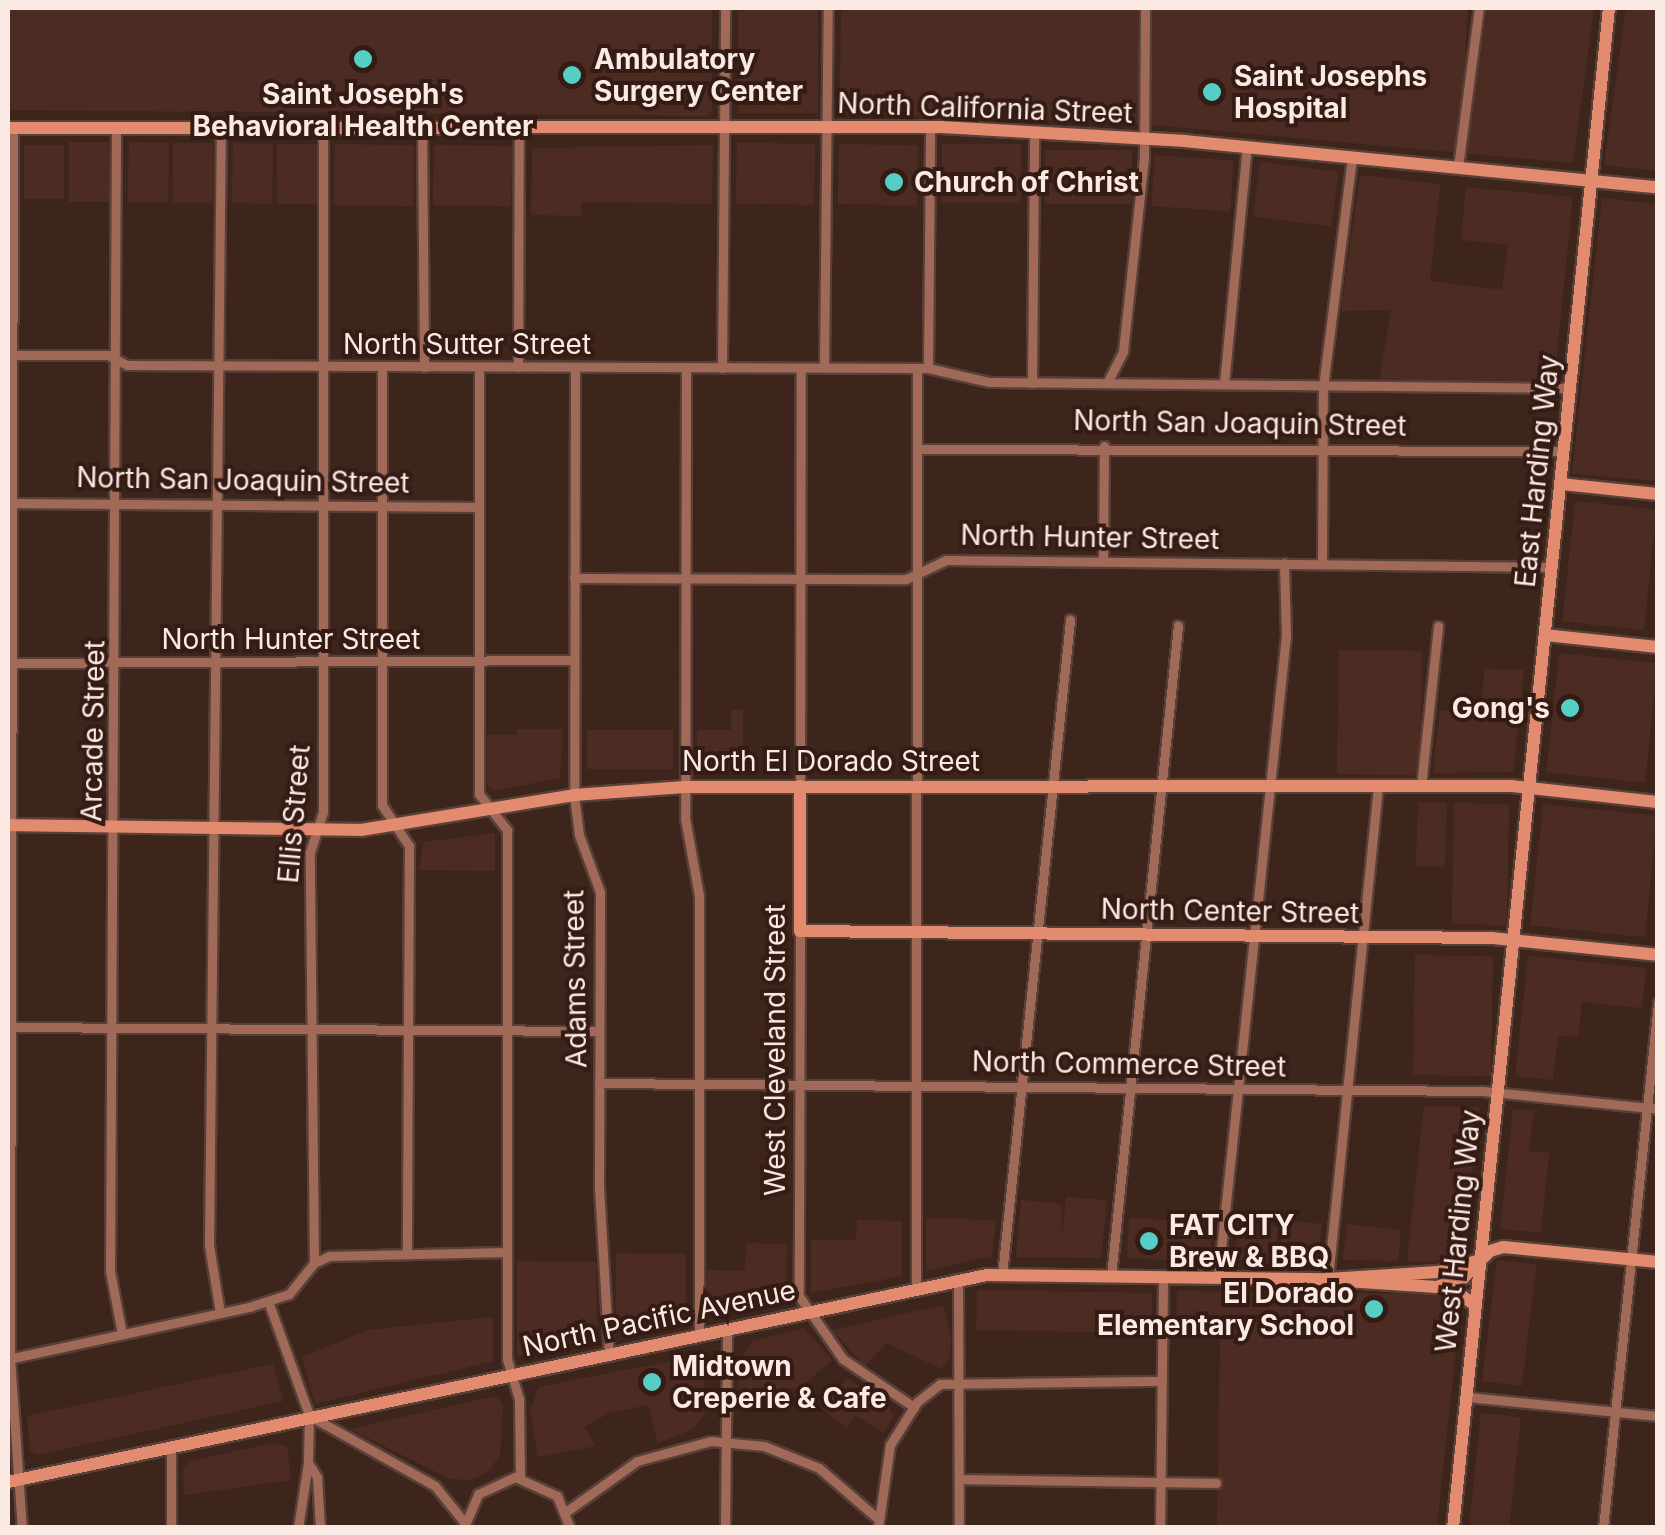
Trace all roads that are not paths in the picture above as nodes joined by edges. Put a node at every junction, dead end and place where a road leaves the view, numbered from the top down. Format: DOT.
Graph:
graph roads {
  1 [pos="725,8"];
  2 [pos="828,8"];
  3 [pos="1145,8"];
  4 [pos="1479,8"];
  5 [pos="1609,8"];
  6 [pos="724,126"];
  7 [pos="222,127"];
  8 [pos="827,127"];
  9 [pos="930,127"];
  10 [pos="10,128"];
  11 [pos="116,128"];
  12 [pos="323,128"];
  13 [pos="422,129"];
  14 [pos="519,130"];
  15 [pos="1034,132"];
  16 [pos="1144,138"];
  17 [pos="1247,146"];
  18 [pos="1352,156"];
  19 [pos="1458,167"];
  20 [pos="1592,181"];
  21 [pos="1658,187"];
  22 [pos="10,354"];
  23 [pos="117,360"];
  24 [pos="222,366"];
  25 [pos="325,366"];
  26 [pos="424,367"];
  27 [pos="479,367"];
  28 [pos="518,367"];
  29 [pos="382,368"];
  30 [pos="575,368"];
  31 [pos="686,368"];
  32 [pos="722,368"];
  33 [pos="800,368"];
  34 [pos="824,368"];
  35 [pos="922,368"];
  36 [pos="1032,383"];
  37 [pos="1106,383"];
  38 [pos="1224,384"];
  39 [pos="1323,387"];
  40 [pos="1570,388"];
  41 [pos="1104,446"];
  42 [pos="1322,448"];
  43 [pos="916,449"];
  44 [pos="1564,451"];
  45 [pos="1560,484"];
  46 [pos="1658,494"];
  47 [pos="10,503"];
  48 [pos="118,504"];
  49 [pos="222,504"];
  50 [pos="326,506"];
  51 [pos="382,507"];
  52 [pos="478,507"];
  53 [pos="1103,562"];
  54 [pos="1284,564"];
  55 [pos="1322,564"];
  56 [pos="1552,567"];
  57 [pos="917,572"];
  58 [pos="574,578"];
  59 [pos="686,579"];
  60 [pos="801,579"];
  61 [pos="1070,620"];
  62 [pos="1178,625"];
  63 [pos="1438,626"];
  64 [pos="1544,636"];
  65 [pos="1658,647"];
  66 [pos="574,660"];
  67 [pos="10,663"];
  68 [pos="117,663"];
  69 [pos="220,664"];
  70 [pos="325,665"];
  71 [pos="479,665"];
  72 [pos="382,666"];
  73 [pos="915,785"];
  74 [pos="1053,785"];
  75 [pos="800,786"];
  76 [pos="1161,786"];
  77 [pos="1270,786"];
  78 [pos="1378,786"];
  79 [pos="1421,786"];
  80 [pos="685,787"];
  81 [pos="1529,788"];
  82 [pos="574,795"];
  83 [pos="1658,802"];
  84 [pos="493,811"];
  85 [pos="10,825"];
  86 [pos="397,826"];
  87 [pos="114,828"];
  88 [pos="216,828"];
  89 [pos="316,831"];
  90 [pos="800,931"];
  91 [pos="916,933"];
  92 [pos="1036,934"];
  93 [pos="1146,935"];
  94 [pos="1255,936"];
  95 [pos="1364,937"];
  96 [pos="1513,940"];
  97 [pos="1658,955"];
  98 [pos="1658,1003"];
  99 [pos="9,1027"];
  100 [pos="110,1028"];
  101 [pos="209,1028"];
  102 [pos="409,1028"];
  103 [pos="308,1029"];
  104 [pos="508,1029"];
  105 [pos="599,1031"];
  106 [pos="599,1082"];
  107 [pos="698,1084"];
  108 [pos="800,1084"];
  109 [pos="915,1084"];
  110 [pos="1022,1086"];
  111 [pos="1131,1087"];
  112 [pos="1239,1088"];
  113 [pos="1348,1088"];
  114 [pos="1498,1092"];
  115 [pos="1652,1108"];
  116 [pos="407,1252"];
  117 [pos="508,1252"];
  118 [pos="8,1254"];
  119 [pos="1480,1260"];
  120 [pos="1630,1260"];
  121 [pos="1658,1262"];
  122 [pos="314,1264"];
  123 [pos="1002,1275"];
  124 [pos="1111,1276"];
  125 [pos="1163,1277"];
  126 [pos="1218,1278"];
  127 [pos="1328,1279"];
  128 [pos="958,1281"];
  129 [pos="1444,1284"];
  130 [pos="916,1290"];
  131 [pos="268,1301"];
  132 [pos="1476,1306"];
  133 [pos="807,1312"];
  134 [pos="220,1313"];
  135 [pos="727,1330"];
  136 [pos="122,1334"];
  137 [pos="700,1336"];
  138 [pos="609,1354"];
  139 [pos="8,1358"];
  140 [pos="512,1375"];
  141 [pos="959,1380"];
  142 [pos="1162,1381"];
  143 [pos="1467,1397"];
  144 [pos="914,1406"];
  145 [pos="1614,1412"];
  146 [pos="309,1416"];
  147 [pos="1658,1416"];
  148 [pos="726,1442"];
  149 [pos="171,1446"];
  150 [pos="308,1463"];
  151 [pos="520,1477"];
  152 [pos="15,1480"];
  153 [pos="960,1480"];
  154 [pos="1161,1482"];
  155 [pos="1216,1483"];
  156 [pos="567,1511"];
  157 [pos="878,1523"];
  158 [pos="465,1525"];
  159 [pos="22,1528"];
  160 [pos="172,1528"];
  161 [pos="298,1528"];
  162 [pos="320,1528"];
  163 [pos="570,1528"];
  164 [pos="725,1528"];
  165 [pos="959,1528"];
  166 [pos="1160,1528"];
  167 [pos="1453,1528"];
  168 [pos="1603,1528"];
  1 -- 6 [label="street"];
  2 -- 8 [label="street"];
  3 -- 16 [label="street"];
  4 -- 19 [label="street"];
  5 -- 20 [label="street, East Harding Way"];
  6 -- 8 [label="street, North California Street"];
  6 -- 14 [label="street, North California Street"];
  6 -- 32 [label="street"];
  7 -- 11 [label="street, North California Street"];
  7 -- 12 [label="street, North California Street"];
  7 -- 24 [label="street"];
  8 -- 9 [label="street, North California Street"];
  8 -- 34 [label="street"];
  9 -- 15 [label="street, North California Street"];
  9 -- 35 [label="street"];
  10 -- 11 [label="street, North California Street"];
  10 -- 22 [label="street"];
  11 -- 23 [label="street, Arcade Street"];
  12 -- 13 [label="street, North California Street"];
  12 -- 25 [label="street, Ellis Street"];
  13 -- 14 [label="street, North California Street"];
  13 -- 26 [label="street"];
  14 -- 28 [label="street"];
  15 -- 16 [label="street, North California Street"];
  15 -- 36 [label="street"];
  16 -- 17 [label="street, North California Street"];
  16 -- 37 [label="street"];
  17 -- 18 [label="street, North California Street"];
  17 -- 38 [label="street"];
  18 -- 19 [label="street, North California Street"];
  18 -- 39 [label="street"];
  19 -- 20 [label="street, North California Street"];
  20 -- 21 [label="street, North California Street"];
  20 -- 40 [label="street, East Harding Way"];
  22 -- 23 [label="street, North Sutter Street"];
  22 -- 47 [label="street"];
  23 -- 24 [label="street, North Sutter Street"];
  23 -- 48 [label="street, Arcade Street"];
  24 -- 25 [label="street, North Sutter Street"];
  24 -- 49 [label="street"];
  25 -- 29 [label="street, North Sutter Street"];
  25 -- 50 [label="street, Ellis Street"];
  26 -- 27 [label="street, North Sutter Street"];
  26 -- 29 [label="street, North Sutter Street"];
  27 -- 28 [label="street, North Sutter Street"];
  27 -- 52 [label="street"];
  28 -- 30 [label="street, North Sutter Street"];
  29 -- 51 [label="street"];
  30 -- 31 [label="street, North Sutter Street"];
  30 -- 58 [label="street, Adams Street"];
  31 -- 32 [label="street, North Sutter Street"];
  31 -- 59 [label="street"];
  32 -- 33 [label="street, North Sutter Street"];
  33 -- 34 [label="street, North Sutter Street"];
  33 -- 60 [label="street"];
  34 -- 35 [label="street, North Sutter Street"];
  35 -- 36 [label="street, North Sutter Street"];
  35 -- 43 [label="street"];
  36 -- 37 [label="street, North Sutter Street"];
  37 -- 38 [label="street, North Sutter Street"];
  38 -- 39 [label="street, North Sutter Street"];
  39 -- 40 [label="street, North Sutter Street"];
  39 -- 42 [label="street"];
  40 -- 44 [label="street, East Harding Way"];
  41 -- 42 [label="street, North San Joaquin Street"];
  41 -- 43 [label="street, North San Joaquin Street"];
  41 -- 53 [label="street"];
  42 -- 44 [label="street, North San Joaquin Street"];
  42 -- 55 [label="street"];
  43 -- 57 [label="street"];
  44 -- 45 [label="street, East Harding Way"];
  45 -- 46 [label="street"];
  45 -- 56 [label="street, East Harding Way"];
  47 -- 48 [label="street, North San Joaquin Street"];
  47 -- 67 [label="street"];
  48 -- 49 [label="street, North San Joaquin Street"];
  48 -- 68 [label="street, Arcade Street"];
  49 -- 50 [label="street, North San Joaquin Street"];
  49 -- 69 [label="street"];
  50 -- 51 [label="street, North San Joaquin Street"];
  50 -- 70 [label="street, Ellis Street"];
  51 -- 52 [label="street, North San Joaquin Street"];
  51 -- 72 [label="street"];
  52 -- 71 [label="street"];
  53 -- 54 [label="street, North Hunter Street"];
  53 -- 57 [label="street, North Hunter Street"];
  54 -- 55 [label="street, North Hunter Street"];
  54 -- 77 [label="street"];
  55 -- 56 [label="street, North Hunter Street"];
  56 -- 64 [label="street, East Harding Way"];
  57 -- 60 [label="street, North Hunter Street"];
  57 -- 73 [label="street"];
  58 -- 59 [label="street, North Hunter Street"];
  58 -- 66 [label="street, Adams Street"];
  59 -- 60 [label="street, North Hunter Street"];
  59 -- 80 [label="street"];
  60 -- 75 [label="street"];
  61 -- 74 [label="street"];
  62 -- 76 [label="street"];
  63 -- 79 [label="street"];
  64 -- 65 [label="street"];
  64 -- 81 [label="street, East Harding Way"];
  66 -- 71 [label="street, North Hunter Street"];
  66 -- 82 [label="street, Adams Street"];
  67 -- 68 [label="street, North Hunter Street"];
  67 -- 85 [label="street"];
  68 -- 69 [label="street, North Hunter Street"];
  68 -- 87 [label="street, Arcade Street"];
  69 -- 70 [label="street, North Hunter Street"];
  69 -- 88 [label="street"];
  70 -- 72 [label="street, North Hunter Street"];
  70 -- 89 [label="street, Ellis Street"];
  71 -- 72 [label="street, North Hunter Street"];
  71 -- 84 [label="street"];
  72 -- 86 [label="street"];
  73 -- 74 [label="street, North El Dorado Street"];
  73 -- 75 [label="street, North El Dorado Street"];
  73 -- 91 [label="street"];
  74 -- 76 [label="street, North El Dorado Street"];
  74 -- 92 [label="street"];
  75 -- 80 [label="street, North El Dorado Street"];
  75 -- 90 [label="street, West Cleveland Street"];
  76 -- 77 [label="street, North El Dorado Street"];
  76 -- 93 [label="street"];
  77 -- 78 [label="street, North El Dorado Street"];
  77 -- 94 [label="street"];
  78 -- 79 [label="street, North El Dorado Street"];
  78 -- 95 [label="street"];
  79 -- 81 [label="street, North El Dorado Street"];
  80 -- 82 [label="street, North El Dorado Street"];
  80 -- 107 [label="street"];
  81 -- 83 [label="street, North El Dorado Street"];
  81 -- 96 [label="street, East Harding Way"];
  82 -- 84 [label="street, North El Dorado Street"];
  82 -- 105 [label="street, Adams Street"];
  84 -- 86 [label="street, North El Dorado Street"];
  84 -- 104 [label="street"];
  85 -- 87 [label="street, North El Dorado Street"];
  85 -- 99 [label="street"];
  86 -- 89 [label="street, North El Dorado Street"];
  86 -- 102 [label="street"];
  87 -- 88 [label="street, North El Dorado Street"];
  87 -- 100 [label="street, Arcade Street"];
  88 -- 89 [label="street, North El Dorado Street"];
  88 -- 101 [label="street"];
  89 -- 103 [label="street, Ellis Street"];
  90 -- 91 [label="street, North Center Street"];
  90 -- 108 [label="street, West Cleveland Street"];
  91 -- 92 [label="street, North Center Street"];
  91 -- 109 [label="street"];
  92 -- 93 [label="street, North Center Street"];
  92 -- 110 [label="street"];
  93 -- 94 [label="street, North Center Street"];
  93 -- 111 [label="street"];
  94 -- 95 [label="street, North Center Street"];
  94 -- 112 [label="street"];
  95 -- 96 [label="street, North Center Street"];
  95 -- 113 [label="street"];
  96 -- 97 [label="street, North Center Street"];
  96 -- 114 [label="street, West Harding Way"];
  98 -- 115 [label="street"];
  99 -- 100 [label="street"];
  99 -- 118 [label="street"];
  100 -- 101 [label="street"];
  100 -- 136 [label="street, Arcade Street"];
  101 -- 103 [label="street"];
  101 -- 134 [label="street"];
  102 -- 103 [label="street"];
  102 -- 104 [label="street"];
  102 -- 116 [label="street"];
  103 -- 122 [label="street, Ellis Street"];
  104 -- 105 [label="street"];
  104 -- 117 [label="street"];
  105 -- 106 [label="street, Adams Street"];
  106 -- 107 [label="street, North Commerce Street"];
  106 -- 138 [label="street, Adams Street"];
  107 -- 108 [label="street, North Commerce Street"];
  107 -- 137 [label="street"];
  108 -- 109 [label="street, North Commerce Street"];
  108 -- 133 [label="street, West Cleveland Street"];
  109 -- 110 [label="street, North Commerce Street"];
  109 -- 130 [label="street"];
  110 -- 111 [label="street, North Commerce Street"];
  110 -- 123 [label="street"];
  111 -- 112 [label="street, North Commerce Street"];
  111 -- 124 [label="street"];
  112 -- 113 [label="street, North Commerce Street"];
  112 -- 126 [label="street"];
  113 -- 114 [label="street, North Commerce Street"];
  113 -- 127 [label="street"];
  114 -- 115 [label="street, North Commerce Street"];
  114 -- 119 [label="street, West Harding Way"];
  115 -- 120 [label="street"];
  116 -- 117 [label="street"];
  116 -- 122 [label="street"];
  117 -- 140 [label="street"];
  118 -- 139 [label="street"];
  119 -- 120 [label="street"];
  119 -- 127 [label="street, North Pacific Avenue"];
  119 -- 129 [label="street, North Pacific Avenue"];
  119 -- 132 [label="street, West Harding Way"];
  120 -- 121 [label="street"];
  120 -- 145 [label="street"];
  122 -- 131 [label="street"];
  123 -- 124 [label="street, North Pacific Avenue"];
  123 -- 128 [label="street, North Pacific Avenue"];
  124 -- 125 [label="street, North Pacific Avenue"];
  125 -- 126 [label="street, North Pacific Avenue"];
  125 -- 142 [label="street"];
  126 -- 127 [label="street, North Pacific Avenue"];
  127 -- 129 [label="street, North Pacific Avenue"];
  128 -- 130 [label="street, North Pacific Avenue"];
  128 -- 141 [label="street"];
  129 -- 132 [label="street"];
  130 -- 133 [label="street, North Pacific Avenue"];
  131 -- 134 [label="street"];
  131 -- 146 [label="street"];
  132 -- 143 [label="street, West Harding Way"];
  133 -- 135 [label="street, North Pacific Avenue"];
  133 -- 144 [label="street"];
  134 -- 136 [label="street"];
  135 -- 137 [label="street, North Pacific Avenue"];
  135 -- 148 [label="street"];
  136 -- 139 [label="street"];
  137 -- 138 [label="street, North Pacific Avenue"];
  138 -- 140 [label="street, North Pacific Avenue"];
  139 -- 152 [label="street"];
  140 -- 146 [label="street, North Pacific Avenue"];
  140 -- 151 [label="street"];
  141 -- 142 [label="street"];
  141 -- 144 [label="street"];
  141 -- 153 [label="street"];
  142 -- 154 [label="street"];
  143 -- 145 [label="street"];
  143 -- 167 [label="street, West Harding Way"];
  144 -- 157 [label="street"];
  145 -- 147 [label="street"];
  145 -- 168 [label="street"];
  146 -- 149 [label="street, North Pacific Avenue"];
  146 -- 150 [label="street"];
  146 -- 158 [label="street"];
  148 -- 156 [label="street"];
  148 -- 157 [label="street"];
  148 -- 164 [label="street"];
  149 -- 152 [label="street, North Pacific Avenue"];
  149 -- 160 [label="street"];
  150 -- 161 [label="street"];
  150 -- 162 [label="street"];
  151 -- 156 [label="street"];
  151 -- 158 [label="street"];
  152 -- 159 [label="street"];
  153 -- 154 [label="street"];
  153 -- 165 [label="street"];
  154 -- 155 [label="street"];
  154 -- 166 [label="street"];
  156 -- 163 [label="street"];
}
